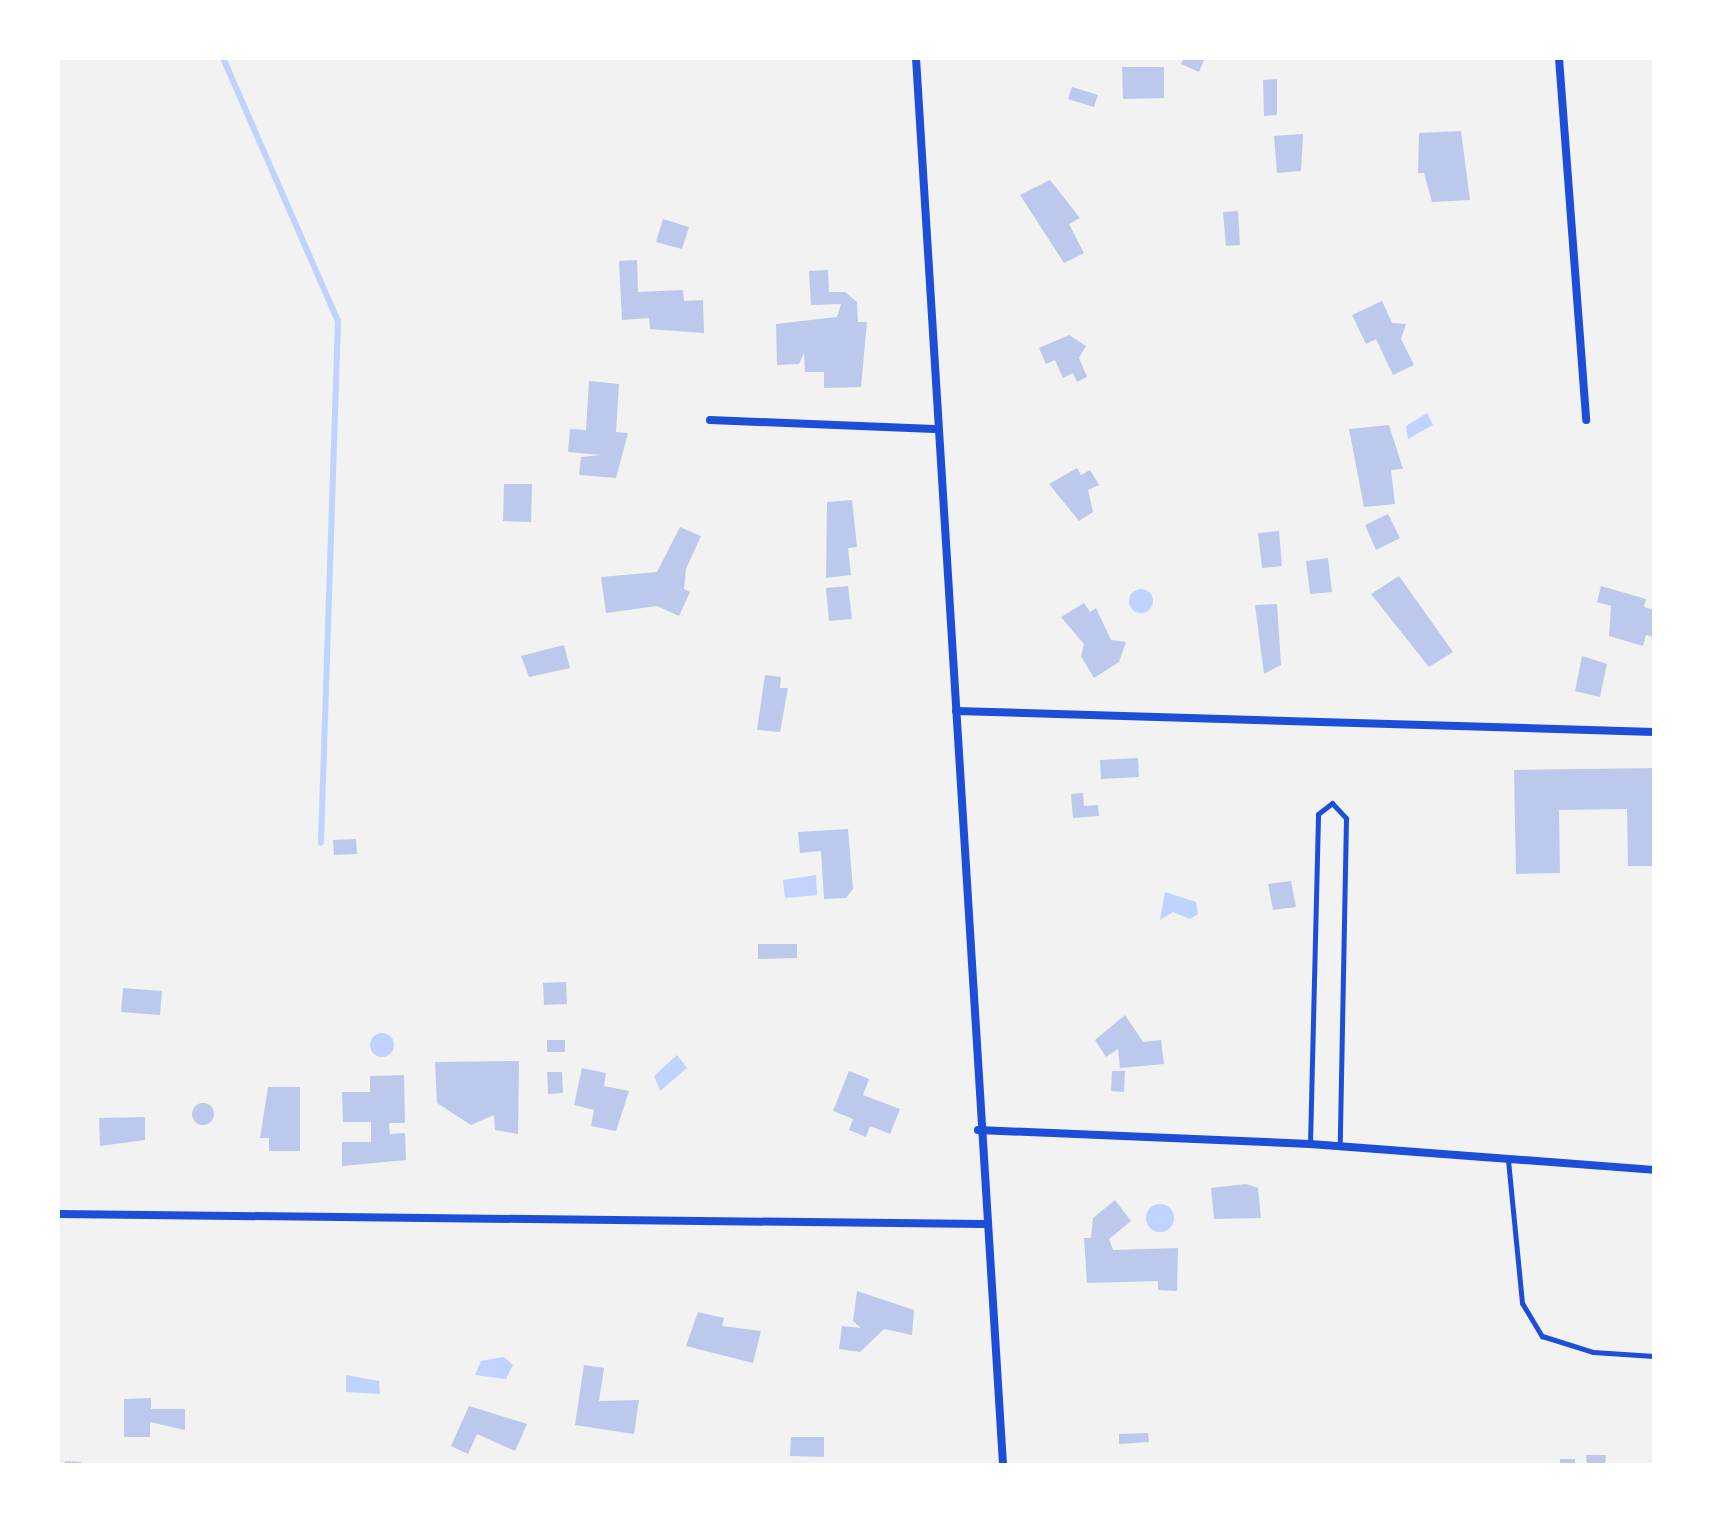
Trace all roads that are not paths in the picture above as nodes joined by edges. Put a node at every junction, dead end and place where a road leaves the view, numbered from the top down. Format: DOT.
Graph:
graph roads {
  1 [pos="916,58"];
  2 [pos="1559,58"];
  3 [pos="710,420"];
  4 [pos="1586,420"];
  5 [pos="934,429"];
  6 [pos="956,711"];
  7 [pos="1654,732"];
  8 [pos="978,1130"];
  9 [pos="1310,1144"];
  10 [pos="1340,1146"];
  11 [pos="1508,1159"];
  12 [pos="1654,1170"];
  13 [pos="58,1214"];
  14 [pos="983,1224"];
  15 [pos="1654,1356"];
  16 [pos="1003,1465"];
  1 -- 5 [label="street"];
  2 -- 4 [label="street"];
  3 -- 5 [label="street"];
  5 -- 6 [label="street"];
  6 -- 7 [label="street"];
  6 -- 8 [label="street"];
  8 -- 9 [label="street"];
  8 -- 14 [label="street"];
  9 -- 10 [label="street"];
  9 -- 10 [label="lane"];
  10 -- 11 [label="street"];
  11 -- 12 [label="street"];
  11 -- 15 [label="lane"];
  13 -- 14 [label="street"];
  14 -- 16 [label="street"];
}
